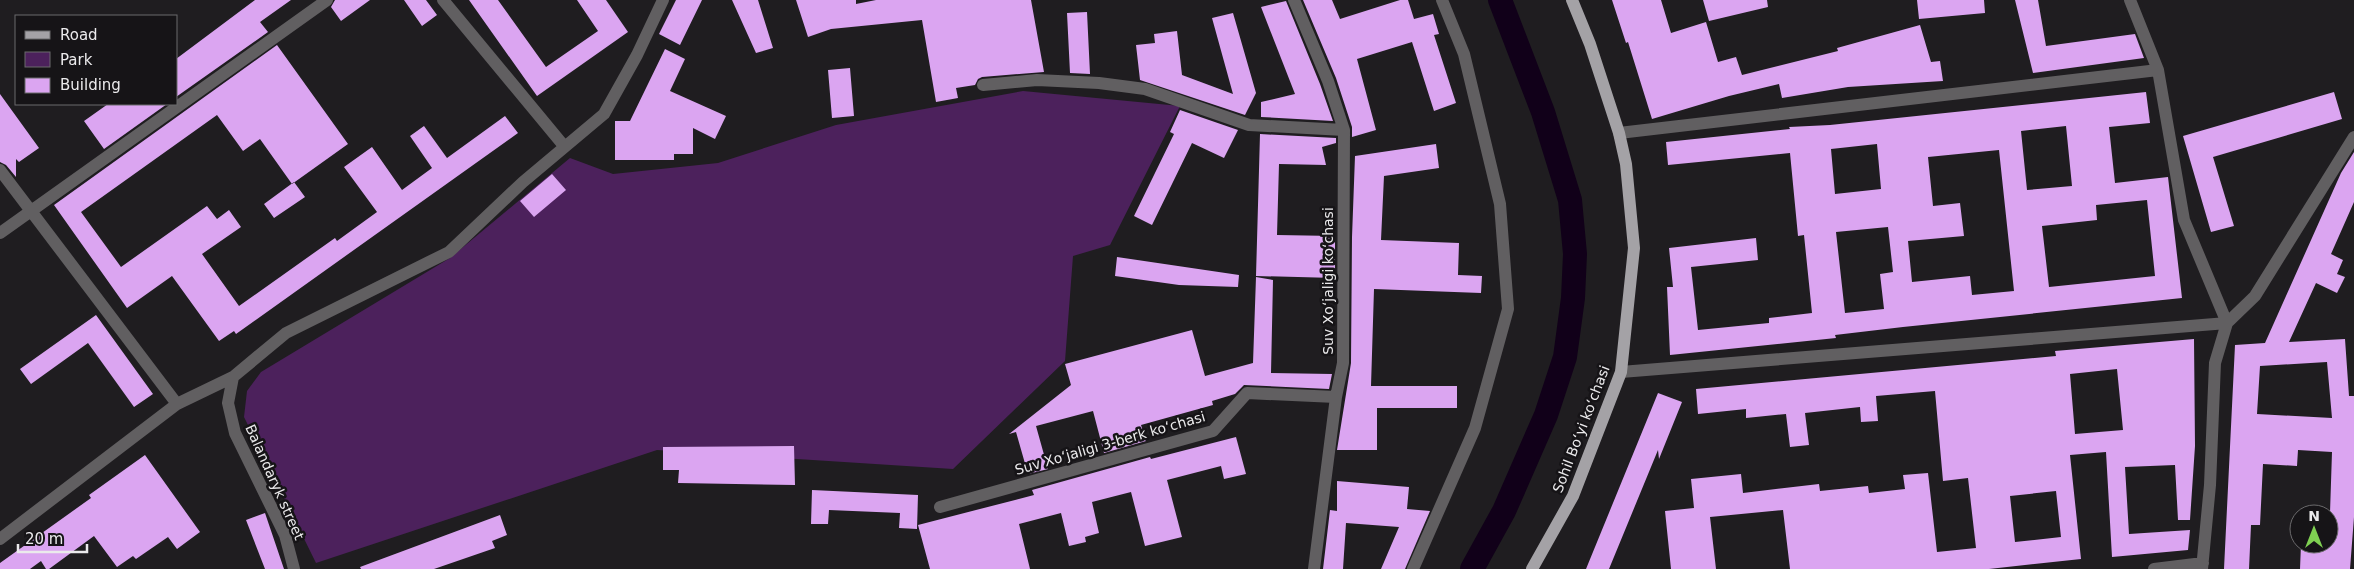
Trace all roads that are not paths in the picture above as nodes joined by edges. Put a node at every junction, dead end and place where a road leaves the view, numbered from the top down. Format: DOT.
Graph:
graph roads {
  1 [pos="327,0"];
  2 [pos="443,0"];
  3 [pos="663,0"];
  4 [pos="1294,0"];
  5 [pos="1442,0"];
  6 [pos="1572,0"];
  7 [pos="2130,0"];
  8 [pos="2158,70"];
  9 [pos="982,85"];
  10 [pos="1344,130"];
  11 [pos="1619,134"];
  12 [pos="2354,137"];
  13 [pos="564,146"];
  14 [pos="0,170"];
  15 [pos="32,210"];
  16 [pos="0,233"];
  17 [pos="2228,323"];
  18 [pos="1621,372"];
  19 [pos="233,377"];
  20 [pos="1336,397"];
  21 [pos="177,404"];
  22 [pos="940,507"];
  23 [pos="0,539"];
  24 [pos="2202,566"];
  25 [pos="294,569"];
  26 [pos="1314,569"];
  27 [pos="1413,569"];
  28 [pos="1532,569"];
  29 [pos="2154,569"];
  1 -- 15 [label="street"];
  2 -- 13 [label="street"];
  3 -- 13 [label="street"];
  4 -- 10 [label="street, Suv Xoʻjaligi koʻchasi"];
  5 -- 27 [label="street"];
  6 -- 11 [label="main road, Sohil Boʻyi koʻchasi"];
  7 -- 8 [label="street"];
  8 -- 11 [label="street"];
  8 -- 17 [label="street"];
  9 -- 10 [label="street"];
  10 -- 20 [label="street, Suv Xoʻjaligi koʻchasi"];
  11 -- 18 [label="main road, Sohil Boʻyi koʻchasi"];
  12 -- 17 [label="street"];
  13 -- 19 [label="street"];
  14 -- 15 [label="street"];
  15 -- 16 [label="street"];
  15 -- 21 [label="street"];
  17 -- 18 [label="street"];
  17 -- 24 [label="street"];
  18 -- 28 [label="main road, Sohil Boʻyi koʻchasi"];
  19 -- 21 [label="street"];
  19 -- 25 [label="street, Balandaryk street"];
  20 -- 22 [label="street, Suv Xoʻjaligi 3-berk koʻchasi"];
  20 -- 26 [label="street, Suv Xoʻjaligi koʻchasi"];
  21 -- 23 [label="street"];
  24 -- 29 [label="street"];
}
